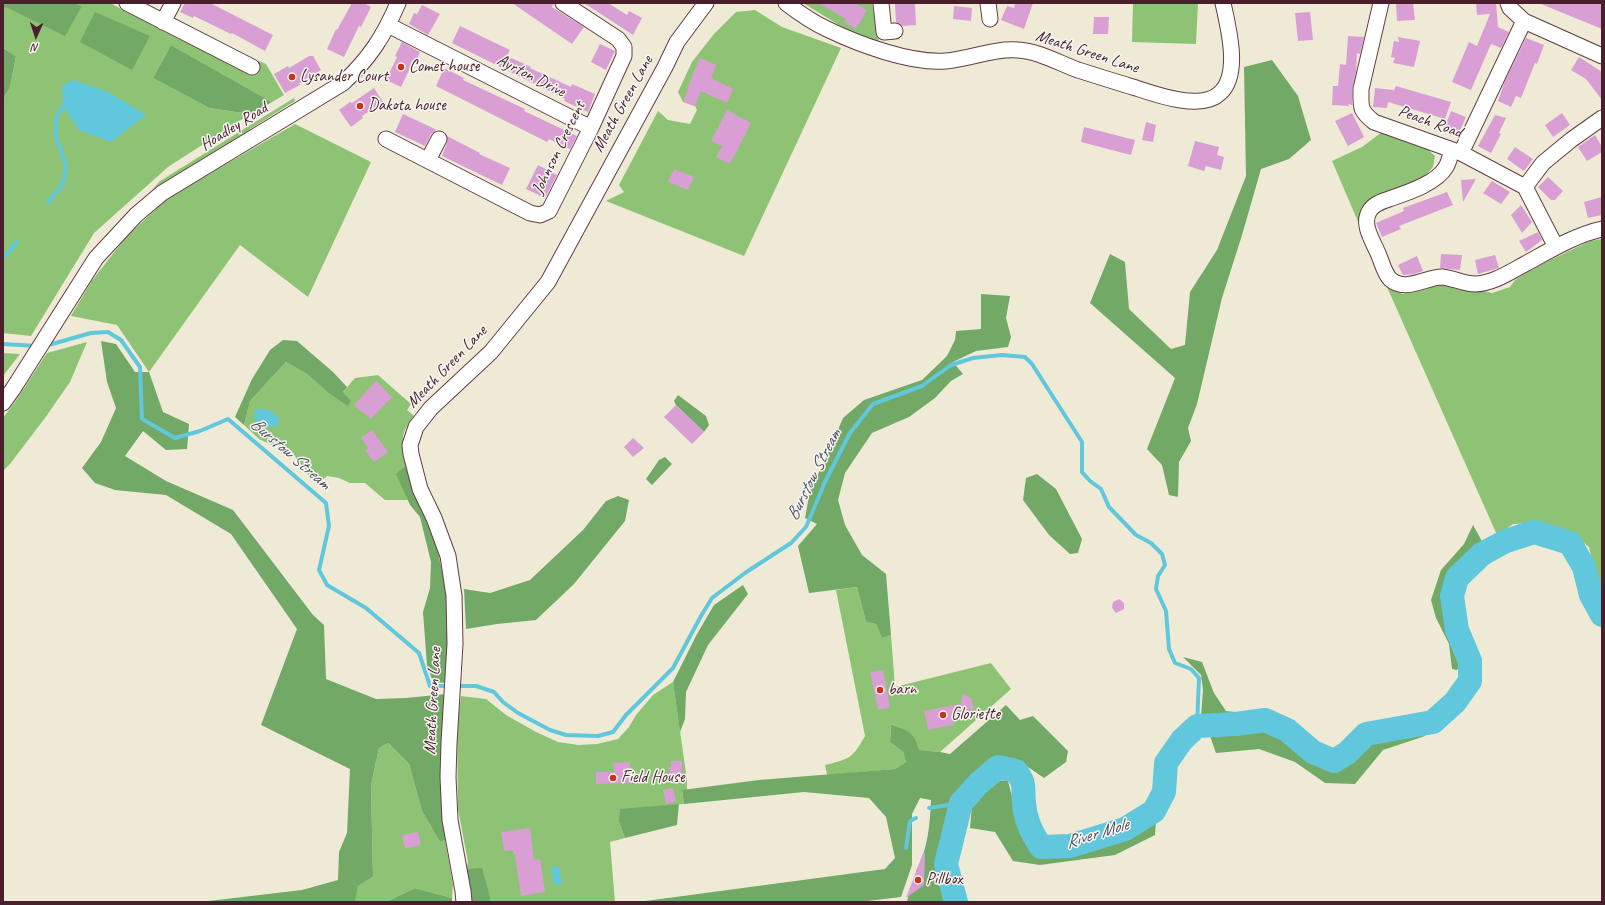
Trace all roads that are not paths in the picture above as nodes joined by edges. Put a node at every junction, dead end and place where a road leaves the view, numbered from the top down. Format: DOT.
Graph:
graph roads {
  1 [pos="127,3"];
  2 [pos="173,3"];
  3 [pos="398,3"];
  4 [pos="563,3"];
  5 [pos="706,3"];
  6 [pos="786,3"];
  7 [pos="881,3"];
  8 [pos="988,3"];
  9 [pos="1223,3"];
  10 [pos="1381,3"];
  11 [pos="1508,3"];
  12 [pos="990,19"];
  13 [pos="163,22"];
  14 [pos="1524,22"];
  15 [pos="388,25"];
  16 [pos="895,31"];
  17 [pos="1602,56"];
  18 [pos="252,67"];
  19 [pos="1602,118"];
  20 [pos="591,128"];
  21 [pos="386,139"];
  22 [pos="439,139"];
  23 [pos="1457,152"];
  24 [pos="428,160"];
  25 [pos="1525,187"];
  26 [pos="1602,229"];
  27 [pos="1556,247"];
  28 [pos="3,403"];
  29 [pos="464,902"];
  1 -- 13 [label="street"];
  2 -- 13 [label="street"];
  3 -- 15 [label="street, Hoadley Road"];
  4 -- 20 [label="street, Johnson Crescent"];
  5 -- 29 [label="street, Meath Green Lane"];
  6 -- 9 [label="street, Meath Green Lane"];
  7 -- 16 [label="street"];
  8 -- 12 [label="street"];
  10 -- 23 [label="street, Peach Road"];
  11 -- 14 [label="street"];
  13 -- 18 [label="street"];
  14 -- 17 [label="street"];
  14 -- 23 [label="street"];
  15 -- 20 [label="street, Ayrton Drive"];
  15 -- 28 [label="street, Hoadley Road"];
  19 -- 25 [label="street"];
  20 -- 24 [label="street, Johnson Crescent"];
  21 -- 24 [label="street, Johnson Crescent"];
  22 -- 24 [label="street"];
  23 -- 25 [label="street, Peach Road"];
  23 -- 27 [label="street"];
  25 -- 27 [label="street"];
  26 -- 27 [label="street"];
}
